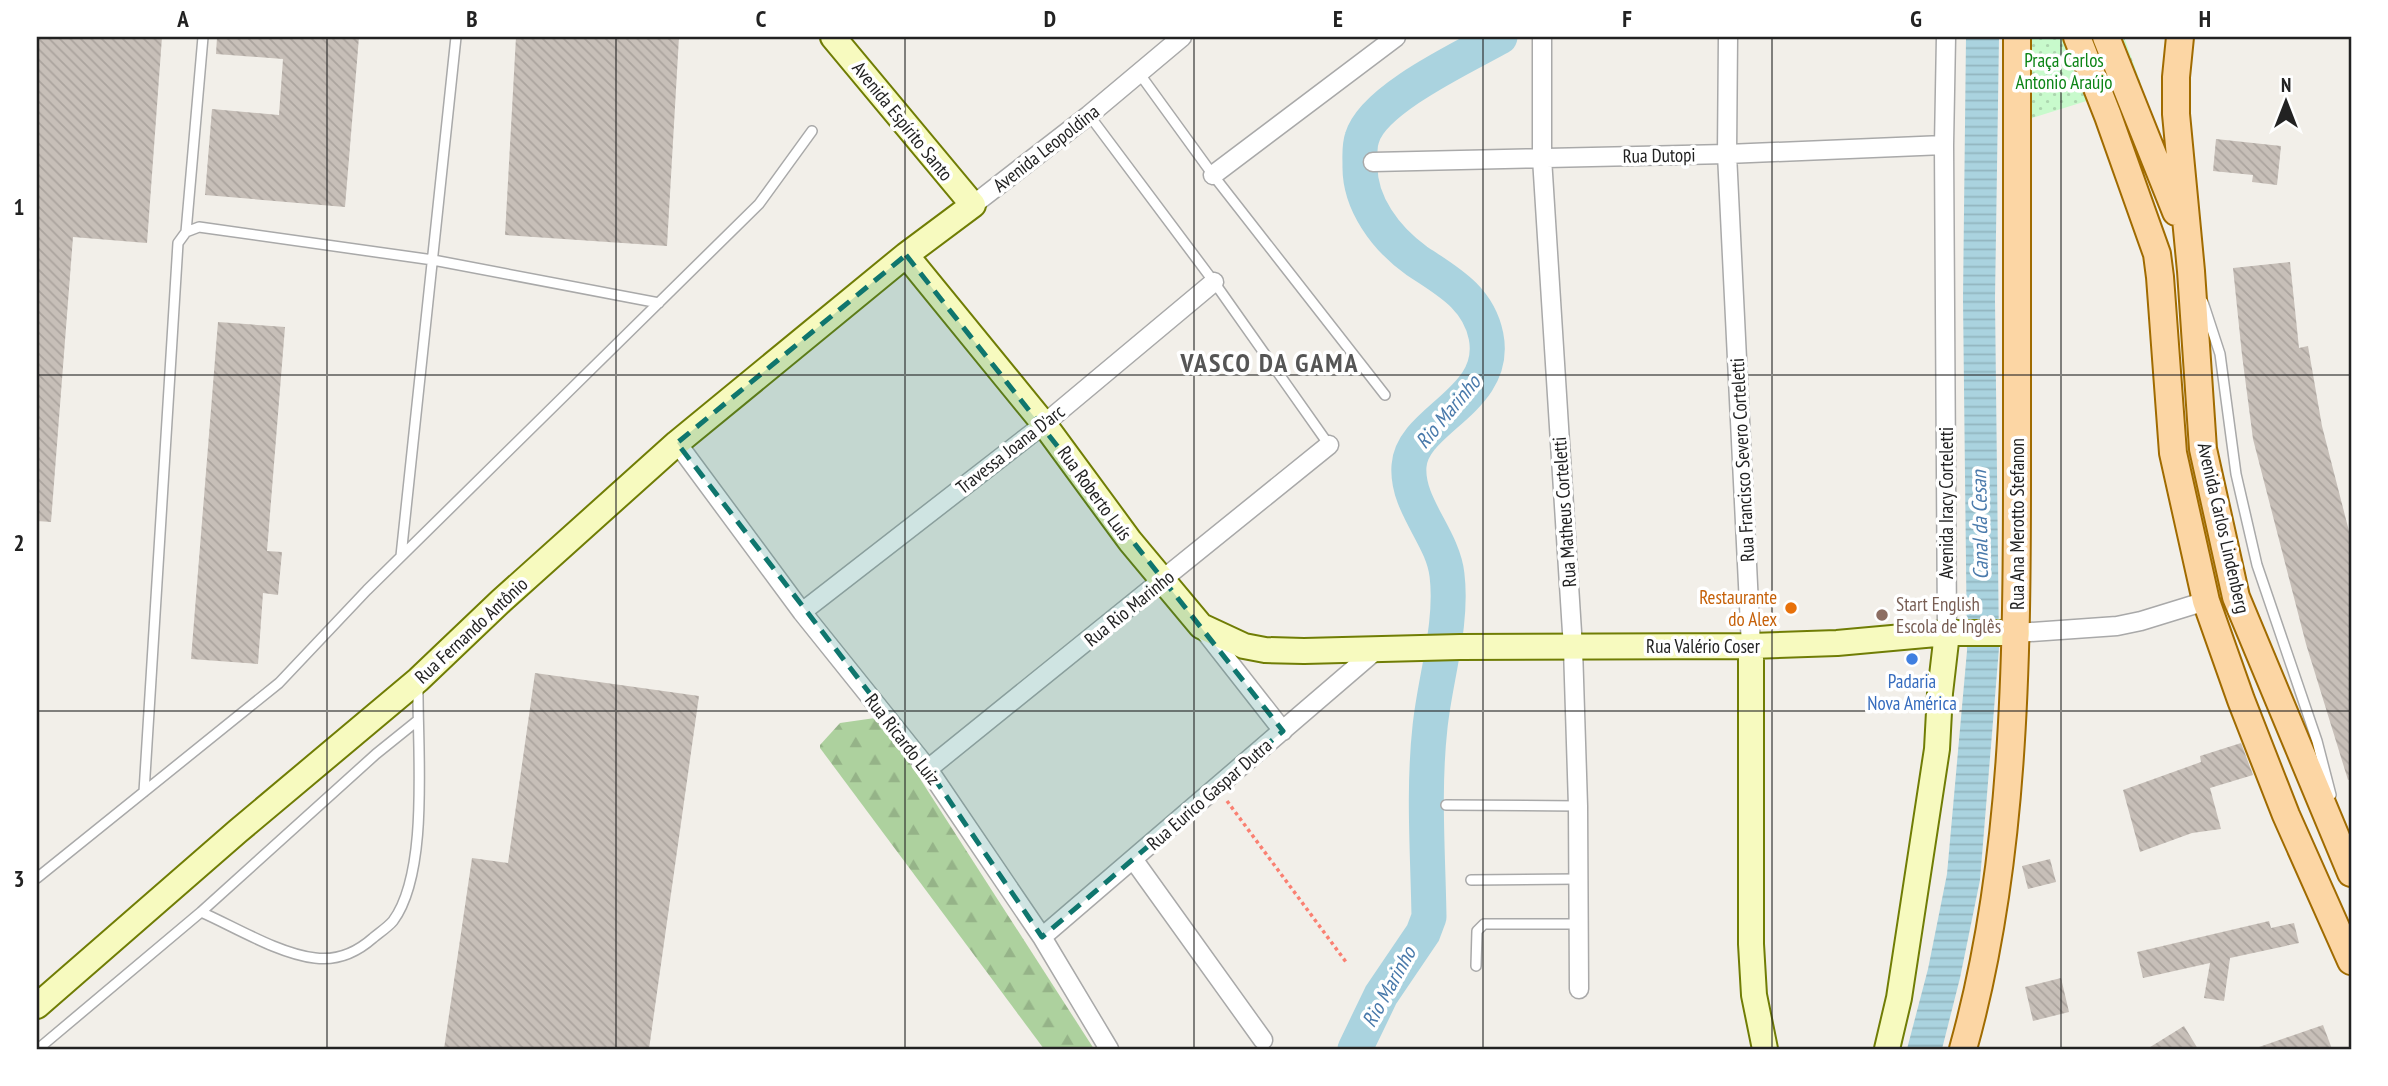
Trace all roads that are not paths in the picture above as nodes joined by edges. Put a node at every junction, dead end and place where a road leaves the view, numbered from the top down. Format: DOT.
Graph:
graph roads {
  1 [pos="203,37"];
  2 [pos="456,37"];
  3 [pos="833,37"];
  4 [pos="1182,37"];
  5 [pos="1396,37"];
  6 [pos="1542,37"];
  7 [pos="1728,37"];
  8 [pos="1946,37"];
  9 [pos="2017,37"];
  10 [pos="2077,37"];
  11 [pos="2106,37"];
  12 [pos="2180,37"];
  13 [pos="1139,73"];
  14 [pos="1089,115"];
  15 [pos="812,131"];
  16 [pos="1944,145"];
  17 [pos="1727,154"];
  18 [pos="1542,158"];
  19 [pos="1373,162"];
  20 [pos="1213,175"];
  21 [pos="973,205"];
  22 [pos="186,232"];
  23 [pos="906,255"];
  24 [pos="433,260"];
  25 [pos="2191,271"];
  26 [pos="1214,282"];
  27 [pos="659,303"];
  28 [pos="1385,395"];
  29 [pos="1044,424"];
  30 [pos="677,443"];
  31 [pos="1329,445"];
  32 [pos="401,556"];
  33 [pos="1163,581"];
  34 [pos="2206,601"];
  35 [pos="802,612"];
  36 [pos="1201,626"];
  37 [pos="1957,633"];
  38 [pos="2011,633"];
  39 [pos="1751,646"];
  40 [pos="1573,648"];
  41 [pos="1375,650"];
  42 [pos="418,680"];
  43 [pos="417,721"];
  44 [pos="1283,731"];
  45 [pos="928,769"];
  46 [pos="144,792"];
  47 [pos="1446,805"];
  48 [pos="1578,806"];
  49 [pos="1133,859"];
  50 [pos="2351,872"];
  51 [pos="37,878"];
  52 [pos="1578,879"];
  53 [pos="1471,880"];
  54 [pos="201,912"];
  55 [pos="1579,924"];
  56 [pos="1042,937"];
  57 [pos="2351,961"];
  58 [pos="1476,966"];
  59 [pos="1579,989"];
  60 [pos="37,1006"];
  61 [pos="1263,1041"];
  62 [pos="38,1049"];
  63 [pos="1109,1049"];
  64 [pos="1765,1049"];
  65 [pos="1887,1049"];
  66 [pos="1963,1049"];
  1 -- 22 [label="lane"];
  2 -- 24 [label="lane"];
  3 -- 21 [label="street, Avenida Espírito Santo"];
  4 -- 13 [label="street, Avenida Leopoldina"];
  5 -- 20 [label="street"];
  6 -- 18 [label="street, Rua Matheus Corteletti"];
  7 -- 17 [label="street, Rua Francisco Severo Corteletti"];
  8 -- 16 [label="street, Avenida Iracy Corteletti"];
  9 -- 38 [label="main road, Rua Ana Merotto Stefanon"];
  10 -- 34 [label="main road, Avenida Carlos Lindenberg"];
  11 -- 25 [label="main road"];
  12 -- 25 [label="main road, Avenida Carlos Lindenberg"];
  13 -- 14 [label="street, Avenida Leopoldina"];
  13 -- 20 [label="lane"];
  14 -- 21 [label="street, Avenida Leopoldina"];
  14 -- 26 [label="lane"];
  15 -- 27 [label="lane"];
  16 -- 17 [label="street, Rua Dutopi"];
  16 -- 37 [label="street, Avenida Iracy Corteletti"];
  17 -- 18 [label="street, Rua Dutopi"];
  17 -- 39 [label="street, Rua Francisco Severo Corteletti"];
  18 -- 19 [label="street, Rua Dutopi"];
  18 -- 40 [label="street, Rua Matheus Corteletti"];
  20 -- 28 [label="lane"];
  21 -- 23 [label="street, Avenida Leopoldina"];
  22 -- 24 [label="lane"];
  22 -- 46 [label="lane"];
  23 -- 29 [label="street, Rua Roberto Luís"];
  23 -- 30 [label="street, Rua Fernando Antônio"];
  24 -- 27 [label="lane"];
  24 -- 32 [label="lane"];
  25 -- 50 [label="main road, Avenida Carlos Lindenberg"];
  26 -- 29 [label="street, Travessa Joana D'arc"];
  26 -- 31 [label="lane"];
  27 -- 32 [label="lane"];
  29 -- 33 [label="street, Rua Roberto Luís"];
  29 -- 35 [label="street, Travessa Joana D'arc"];
  30 -- 35 [label="street, Rua Ricardo Luiz"];
  30 -- 42 [label="street, Rua Fernando Antônio"];
  31 -- 33 [label="street, Rua Rio Marinho"];
  32 -- 46 [label="lane"];
  33 -- 36 [label="street, Rua Roberto Luís"];
  33 -- 45 [label="street, Rua Rio Marinho"];
  34 -- 38 [label="street, Rua Valério Coser"];
  34 -- 57 [label="main road, Avenida Carlos Lindenberg"];
  35 -- 45 [label="street, Rua Ricardo Luiz"];
  36 -- 41 [label="street, Rua Valério Coser"];
  36 -- 44 [label="street, Rua Roberto Luís"];
  37 -- 38 [label="street, Rua Valério Coser"];
  37 -- 39 [label="street, Rua Valério Coser"];
  37 -- 65 [label="street, Avenida Iracy Corteletti"];
  38 -- 66 [label="main road, Rua Ana Merotto Stefanon"];
  39 -- 40 [label="street, Rua Valério Coser"];
  39 -- 64 [label="street, Rua Francisco Severo Corteletti"];
  40 -- 41 [label="street, Rua Valério Coser"];
  40 -- 48 [label="street, Rua Matheus Corteletti"];
  41 -- 44 [label="street, Rua Eurico Gaspar Dutra"];
  42 -- 43 [label="lane"];
  42 -- 60 [label="street, Rua Fernando Antônio"];
  43 -- 54 [label="lane"];
  43 -- 54 [label="lane"];
  44 -- 49 [label="street, Rua Eurico Gaspar Dutra"];
  45 -- 56 [label="street, Rua Ricardo Luiz"];
  46 -- 51 [label="lane"];
  47 -- 48 [label="lane"];
  48 -- 52 [label="street, Rua Matheus Corteletti"];
  49 -- 56 [label="street, Rua Eurico Gaspar Dutra"];
  49 -- 61 [label="street"];
  52 -- 53 [label="lane"];
  52 -- 55 [label="street, Rua Matheus Corteletti"];
  54 -- 62 [label="lane"];
  55 -- 58 [label="lane"];
  55 -- 59 [label="street, Rua Matheus Corteletti"];
  56 -- 63 [label="street, Rua Ricardo Luiz"];
}
